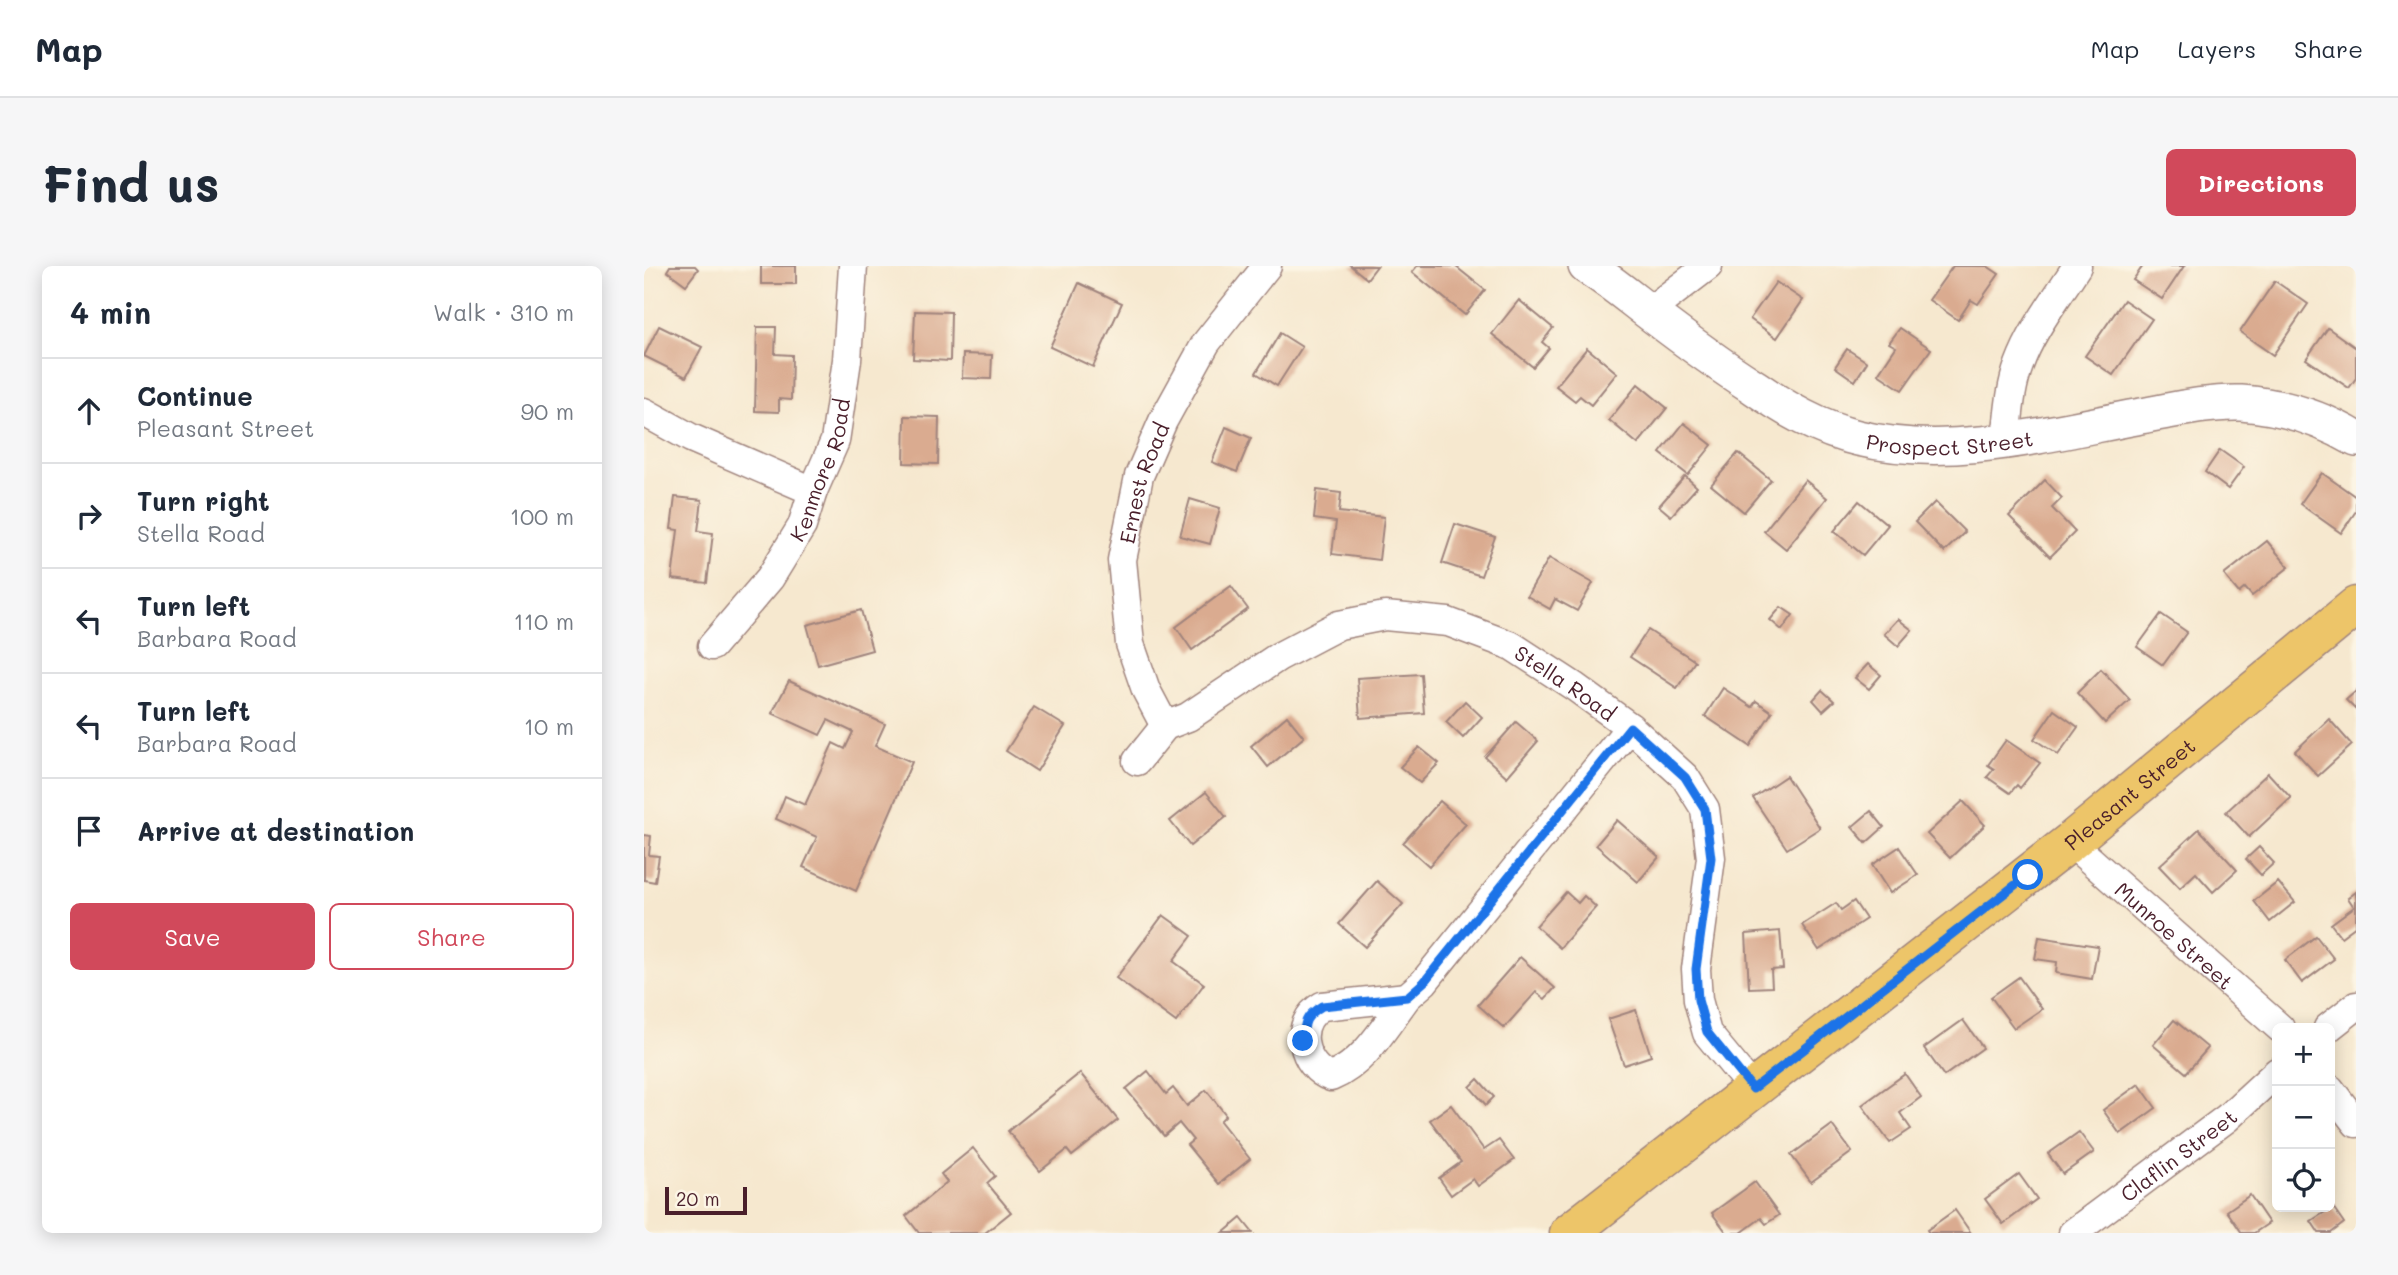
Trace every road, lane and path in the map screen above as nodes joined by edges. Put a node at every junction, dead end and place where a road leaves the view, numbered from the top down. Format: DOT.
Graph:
graph roads {
  1 [pos="853,266"];
  2 [pos="1267,266"];
  3 [pos="1586,266"];
  4 [pos="1708,266"];
  5 [pos="2077,266"];
  6 [pos="1648,312"];
  7 [pos="644,412"];
  8 [pos="2356,439"];
  9 [pos="2006,440"];
  10 [pos="813,491"];
  11 [pos="2356,606"];
  12 [pos="712,646"];
  13 [pos="1165,726"];
  14 [pos="1630,727"];
  15 [pos="1137,761"];
  16 [pos="2070,842"];
  17 [pos="1407,997"];
  18 [pos="2356,1006"];
  19 [pos="2274,1023"];
  20 [pos="2334,1023"];
  21 [pos="2272,1077"];
  22 [pos="1753,1089"];
  23 [pos="2335,1096"];
  24 [pos="2356,1123"];
  25 [pos="1569,1233"];
  26 [pos="2073,1233"];
  1 -- 10 [label="street, Kenmore Road"];
  2 -- 13 [label="street, Ernest Road"];
  3 -- 6 [label="street, Prospect Street"];
  4 -- 6 [label="street"];
  5 -- 9 [label="street"];
  6 -- 9 [label="street, Prospect Street"];
  7 -- 10 [label="street"];
  8 -- 9 [label="street, Prospect Street"];
  10 -- 12 [label="street, Kenmore Road"];
  11 -- 16 [label="main road, Pleasant Street"];
  13 -- 14 [label="street, Stella Road"];
  13 -- 15 [label="street, Stella Road"];
  14 -- 17 [label="street"];
  14 -- 22 [label="street, Stella Road"];
  16 -- 19 [label="street, Munroe Street"];
  16 -- 22 [label="main road, Pleasant Street"];
  18 -- 20 [label="street"];
  21 -- 26 [label="street, Claflin Street"];
  22 -- 25 [label="main road, Pleasant Street"];
  23 -- 24 [label="street"];
}
